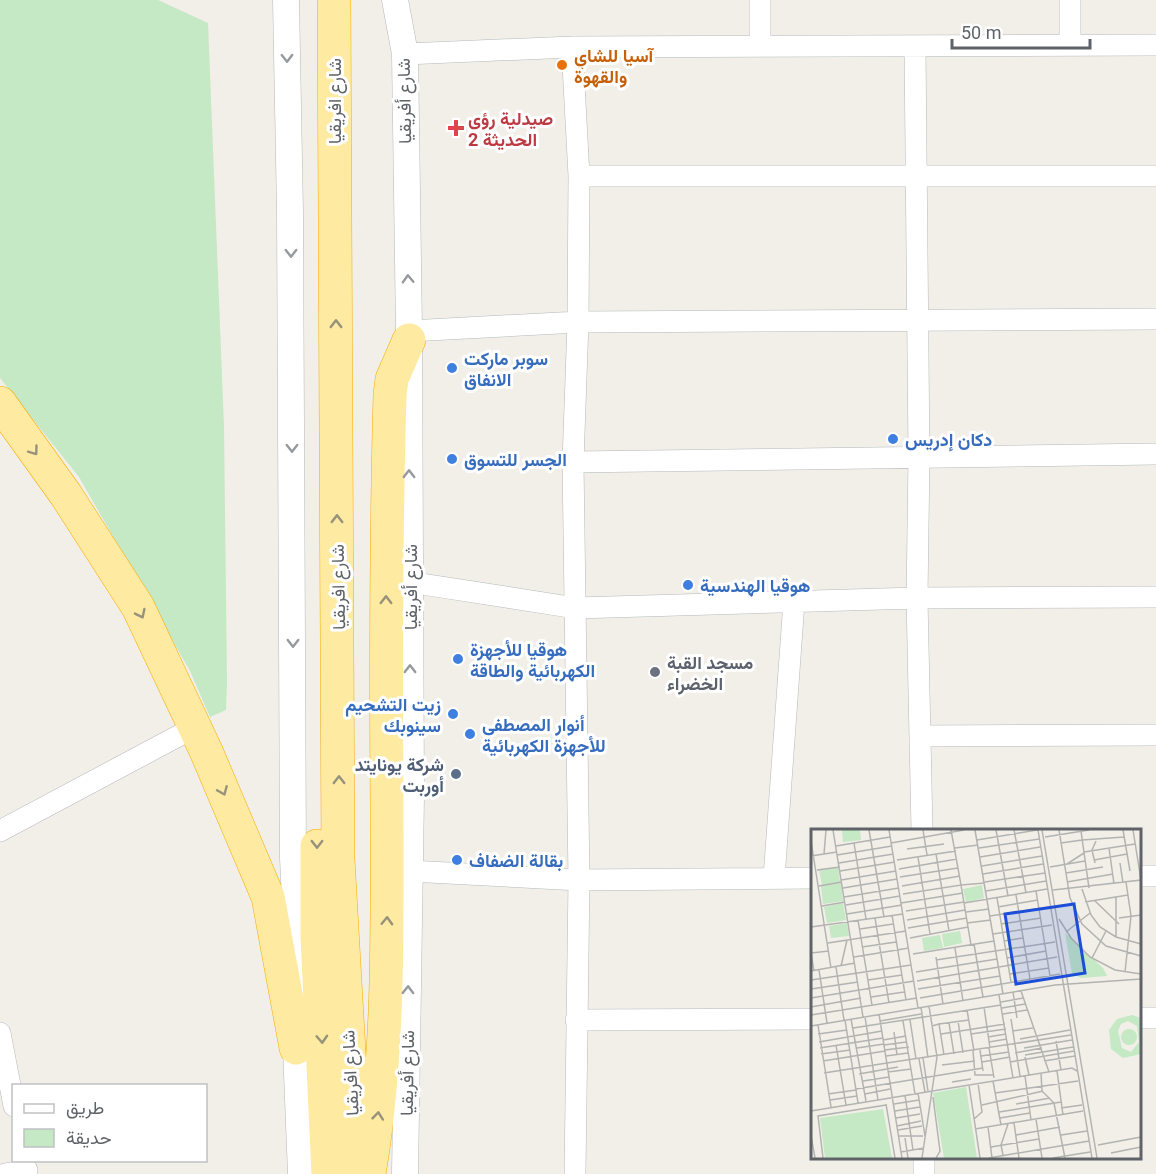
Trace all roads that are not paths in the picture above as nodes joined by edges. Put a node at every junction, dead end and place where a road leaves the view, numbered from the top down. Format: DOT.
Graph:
graph roads {
  1 [pos="286,0"];
  2 [pos="311,0"];
  3 [pos="334,0"];
  4 [pos="395,0"];
  5 [pos="760,0"];
  6 [pos="1070,0"];
  7 [pos="1070,45"];
  8 [pos="1156,45"];
  9 [pos="760,46"];
  10 [pos="572,47"];
  11 [pos="915,47"];
  12 [pos="405,54"];
  13 [pos="579,176"];
  14 [pos="916,176"];
  15 [pos="1156,176"];
  16 [pos="918,320"];
  17 [pos="1156,320"];
  18 [pos="578,322"];
  19 [pos="409,336"];
  20 [pos="0,404"];
  21 [pos="1156,454"];
  22 [pos="919,457"];
  23 [pos="573,462"];
  24 [pos="410,582"];
  25 [pos="327,597"];
  26 [pos="1156,597"];
  27 [pos="916,598"];
  28 [pos="794,602"];
  29 [pos="576,608"];
  30 [pos="195,727"];
  31 [pos="1156,735"];
  32 [pos="921,736"];
  33 [pos="922,829"];
  34 [pos="0,831"];
  35 [pos="409,871"];
  36 [pos="774,878"];
  37 [pos="811,878"];
  38 [pos="579,880"];
  39 [pos="811,1019"];
  40 [pos="576,1020"];
  41 [pos="0,1033"];
  42 [pos="296,1048"];
  43 [pos="12,1096"];
  44 [pos="27,1168"];
  45 [pos="5,1174"];
  46 [pos="301,1174"];
  47 [pos="328,1174"];
  48 [pos="356,1174"];
  49 [pos="369,1174"];
  50 [pos="405,1174"];
  51 [pos="414,1174"];
  52 [pos="575,1174"];
  1 -- 42 [label="street, one-way"];
  2 -- 25 [label="highway, شارع افريقيا"];
  25 -- 3 [label="highway, شارع افريقيا, one-way"];
  4 -- 12 [label="street, شارع أفريقيا"];
  5 -- 9 [label="street"];
  6 -- 7 [label="street"];
  7 -- 8 [label="street"];
  7 -- 11 [label="street"];
  9 -- 10 [label="street"];
  9 -- 11 [label="street"];
  10 -- 12 [label="street"];
  10 -- 13 [label="street"];
  11 -- 14 [label="street"];
  19 -- 12 [label="street, شارع أفريقيا, one-way"];
  13 -- 14 [label="street"];
  13 -- 18 [label="street"];
  14 -- 15 [label="street"];
  14 -- 16 [label="street"];
  16 -- 17 [label="street"];
  16 -- 18 [label="street"];
  16 -- 22 [label="street"];
  18 -- 19 [label="street"];
  18 -- 23 [label="street"];
  24 -- 19 [label="street, شارع أفريقيا, one-way"];
  49 -- 19 [label="highway, one-way"];
  20 -- 30 [label="highway, one-way"];
  21 -- 22 [label="street"];
  22 -- 23 [label="street"];
  22 -- 27 [label="street"];
  23 -- 29 [label="street"];
  24 -- 29 [label="street"];
  35 -- 24 [label="street, شارع أفريقيا, one-way"];
  25 -- 47 [label="highway, شارع افريقيا, one-way"];
  48 -- 25 [label="highway, شارع افريقيا, one-way"];
  26 -- 27 [label="street"];
  27 -- 28 [label="street"];
  27 -- 32 [label="street"];
  28 -- 29 [label="street"];
  28 -- 36 [label="street"];
  29 -- 38 [label="street"];
  30 -- 34 [label="street"];
  30 -- 42 [label="highway, one-way"];
  31 -- 32 [label="street"];
  32 -- 33 [label="street"];
  35 -- 38 [label="street"];
  50 -- 35 [label="street, شارع أفريقيا, one-way"];
  36 -- 37 [label="street"];
  36 -- 38 [label="street"];
  38 -- 40 [label="street"];
  39 -- 40 [label="street"];
  40 -- 52 [label="street"];
  41 -- 43 [label="street"];
  42 -- 46 [label="street"];
  44 -- 45 [label="street"];
  50 -- 51 [label="street"];
}
